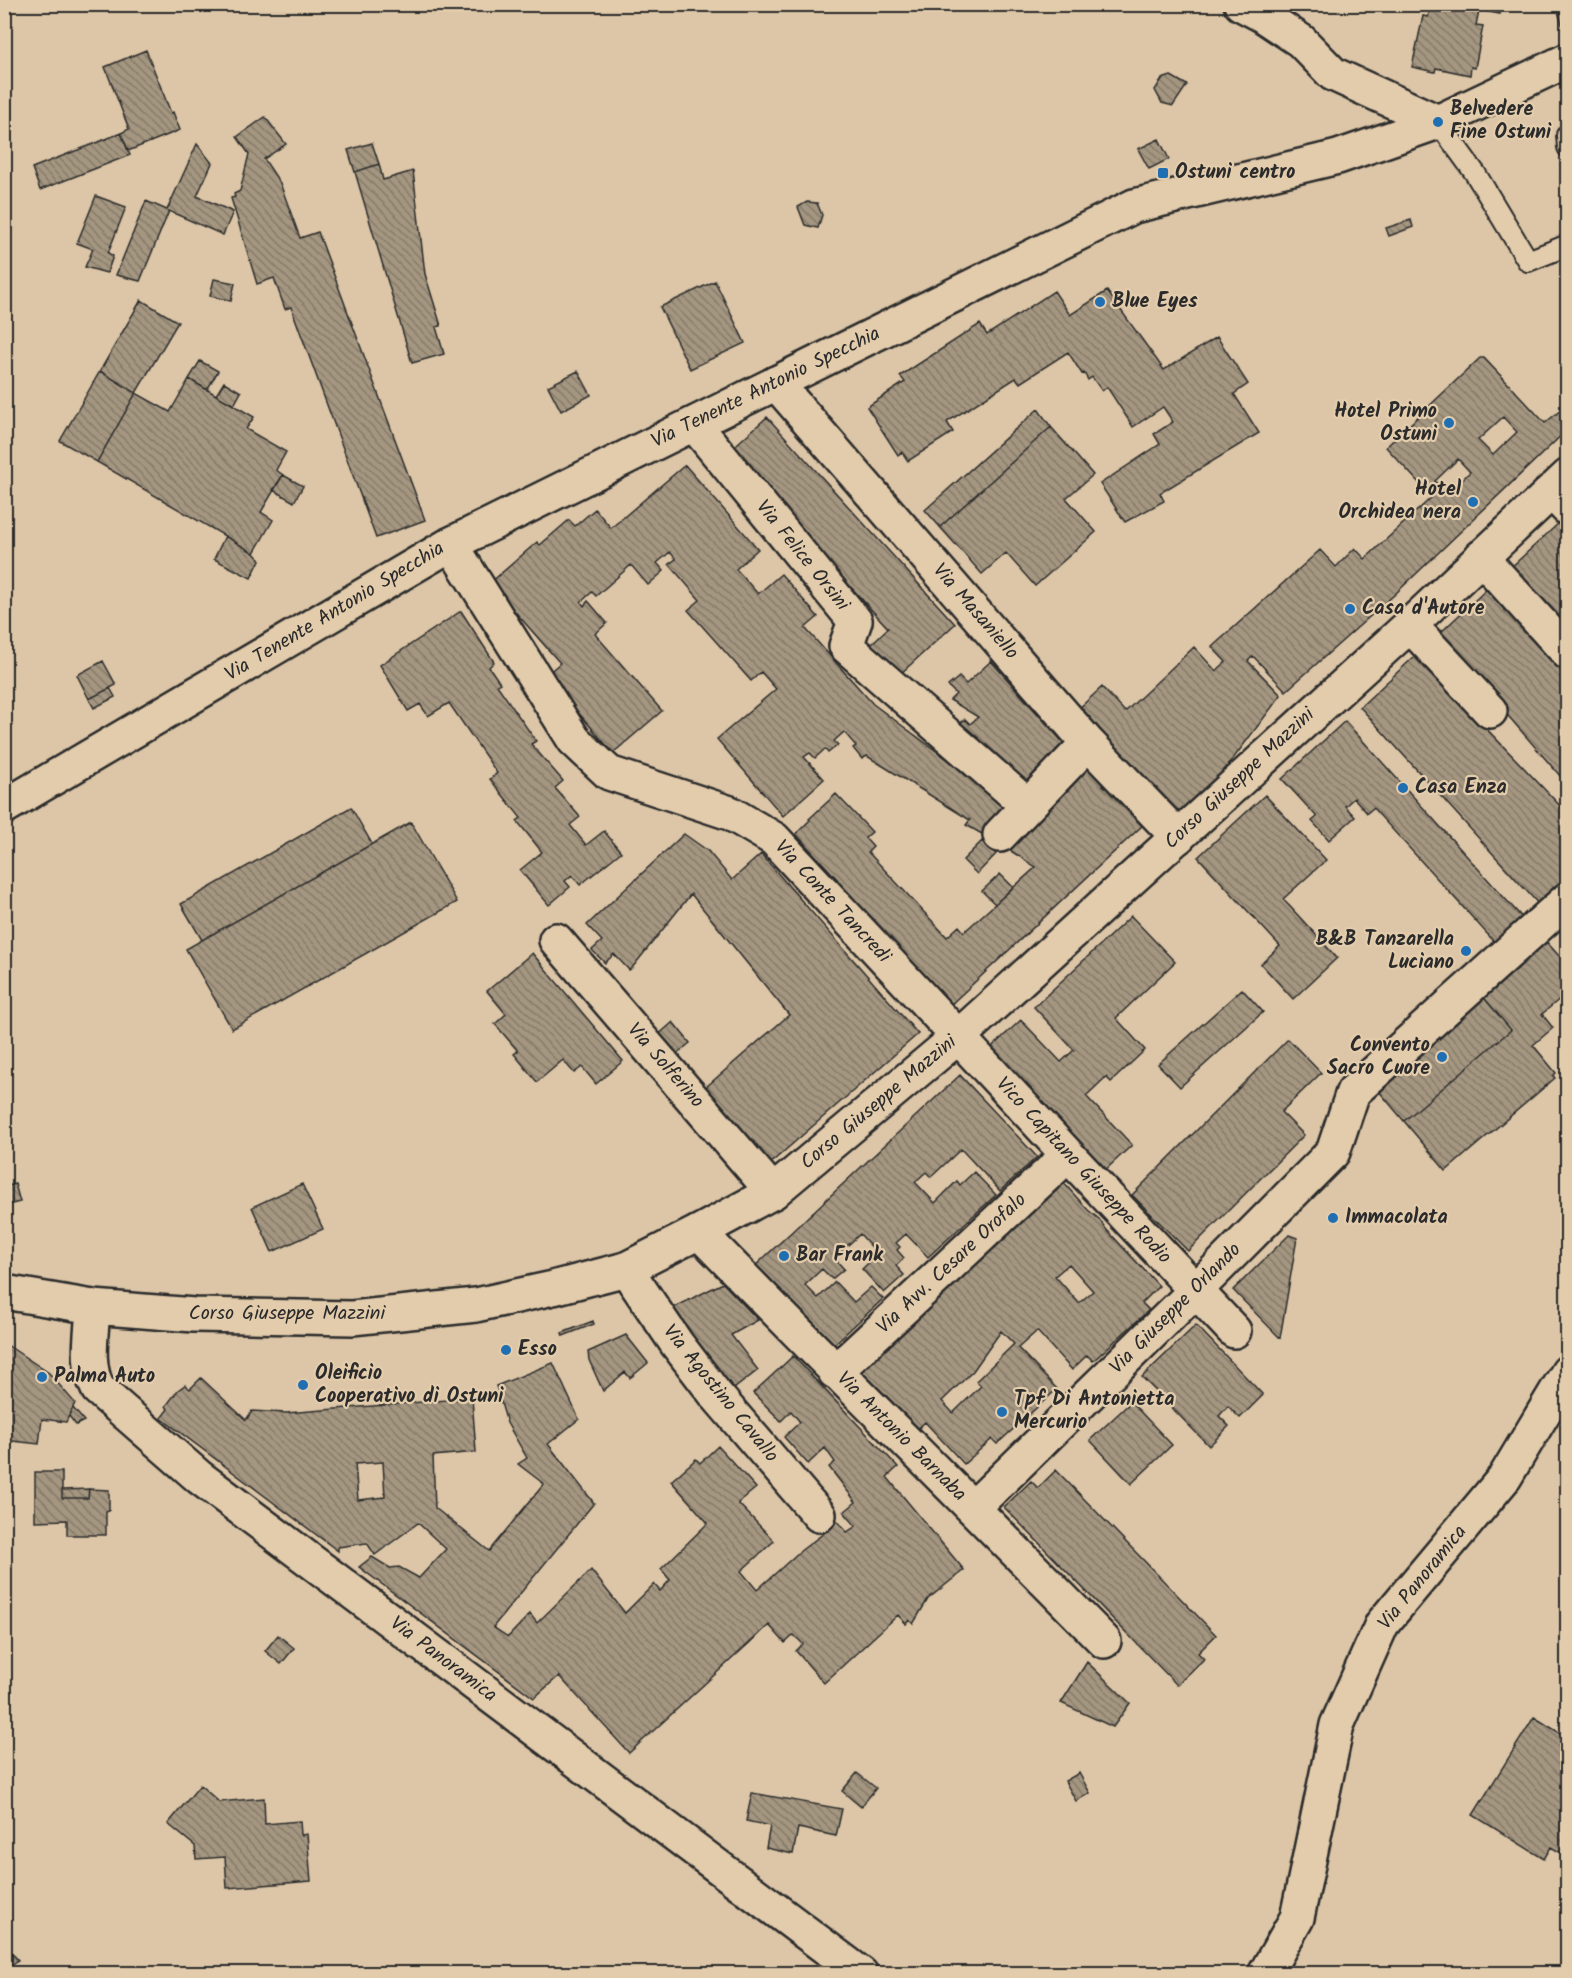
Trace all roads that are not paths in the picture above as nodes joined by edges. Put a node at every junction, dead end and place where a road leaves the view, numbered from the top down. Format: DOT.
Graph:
graph roads {
  1 [pos="1241,4"];
  2 [pos="1568,60"];
  3 [pos="1438,122"];
  4 [pos="1568,245"];
  5 [pos="776,383"];
  6 [pos="694,424"];
  7 [pos="1562,492"];
  8 [pos="451,544"];
  9 [pos="1481,557"];
  10 [pos="1410,625"];
  11 [pos="1568,653"];
  12 [pos="1491,711"];
  13 [pos="1088,743"];
  14 [pos="1027,805"];
  15 [pos="4,807"];
  16 [pos="1000,835"];
  17 [pos="1178,837"];
  18 [pos="1568,899"];
  19 [pos="556,940"];
  20 [pos="958,1037"];
  21 [pos="1068,1155"];
  22 [pos="773,1191"];
  23 [pos="699,1232"];
  24 [pos="626,1269"];
  25 [pos="1196,1291"];
  26 [pos="4,1292"];
  27 [pos="93,1307"];
  28 [pos="1234,1331"];
  29 [pos="836,1372"];
  30 [pos="1568,1372"];
  31 [pos="973,1508"];
  32 [pos="819,1515"];
  33 [pos="1104,1641"];
  34 [pos="861,1974"];
  35 [pos="1265,1974"];
  1 -- 3 [label="street"];
  2 -- 3 [label="street, Via Tenente Antonio Specchia"];
  3 -- 4 [label="lane"];
  3 -- 5 [label="street, Via Tenente Antonio Specchia"];
  5 -- 6 [label="street, Via Tenente Antonio Specchia"];
  5 -- 13 [label="street, Via Masaniello"];
  6 -- 8 [label="street, Via Tenente Antonio Specchia"];
  6 -- 14 [label="street, Via Felice Orsini"];
  7 -- 9 [label="street, Corso Giuseppe Mazzini"];
  8 -- 15 [label="street, Via Tenente Antonio Specchia"];
  8 -- 20 [label="street, Via Conte Tancredi"];
  9 -- 10 [label="street, Corso Giuseppe Mazzini"];
  9 -- 11 [label="street"];
  10 -- 12 [label="street"];
  10 -- 17 [label="street, Corso Giuseppe Mazzini"];
  13 -- 14 [label="street"];
  13 -- 17 [label="street, Via Masaniello"];
  14 -- 16 [label="street"];
  17 -- 20 [label="street, Corso Giuseppe Mazzini"];
  18 -- 25 [label="street, Via Giuseppe Orlando"];
  19 -- 22 [label="street, Via Solferino"];
  20 -- 21 [label="street, Vico Capitano Giuseppe Rodio"];
  20 -- 22 [label="street, Corso Giuseppe Mazzini"];
  21 -- 25 [label="street, Vico Capitano Giuseppe Rodio"];
  21 -- 29 [label="street, Via Avv. Cesare Orofalo"];
  22 -- 23 [label="street, Corso Giuseppe Mazzini"];
  23 -- 24 [label="street, Corso Giuseppe Mazzini"];
  23 -- 29 [label="street, Via Antonio Barnaba"];
  24 -- 27 [label="street, Corso Giuseppe Mazzini"];
  24 -- 32 [label="street, Via Agostino Cavallo"];
  25 -- 28 [label="street, Vico Capitano Giuseppe Rodio"];
  25 -- 31 [label="street, Via Giuseppe Orlando"];
  26 -- 27 [label="street, Corso Giuseppe Mazzini"];
  27 -- 34 [label="street, Via Panoramica"];
  29 -- 31 [label="street, Via Antonio Barnaba"];
  30 -- 35 [label="street, Via Panoramica"];
  31 -- 33 [label="street, Via Antonio Barnaba"];
}
